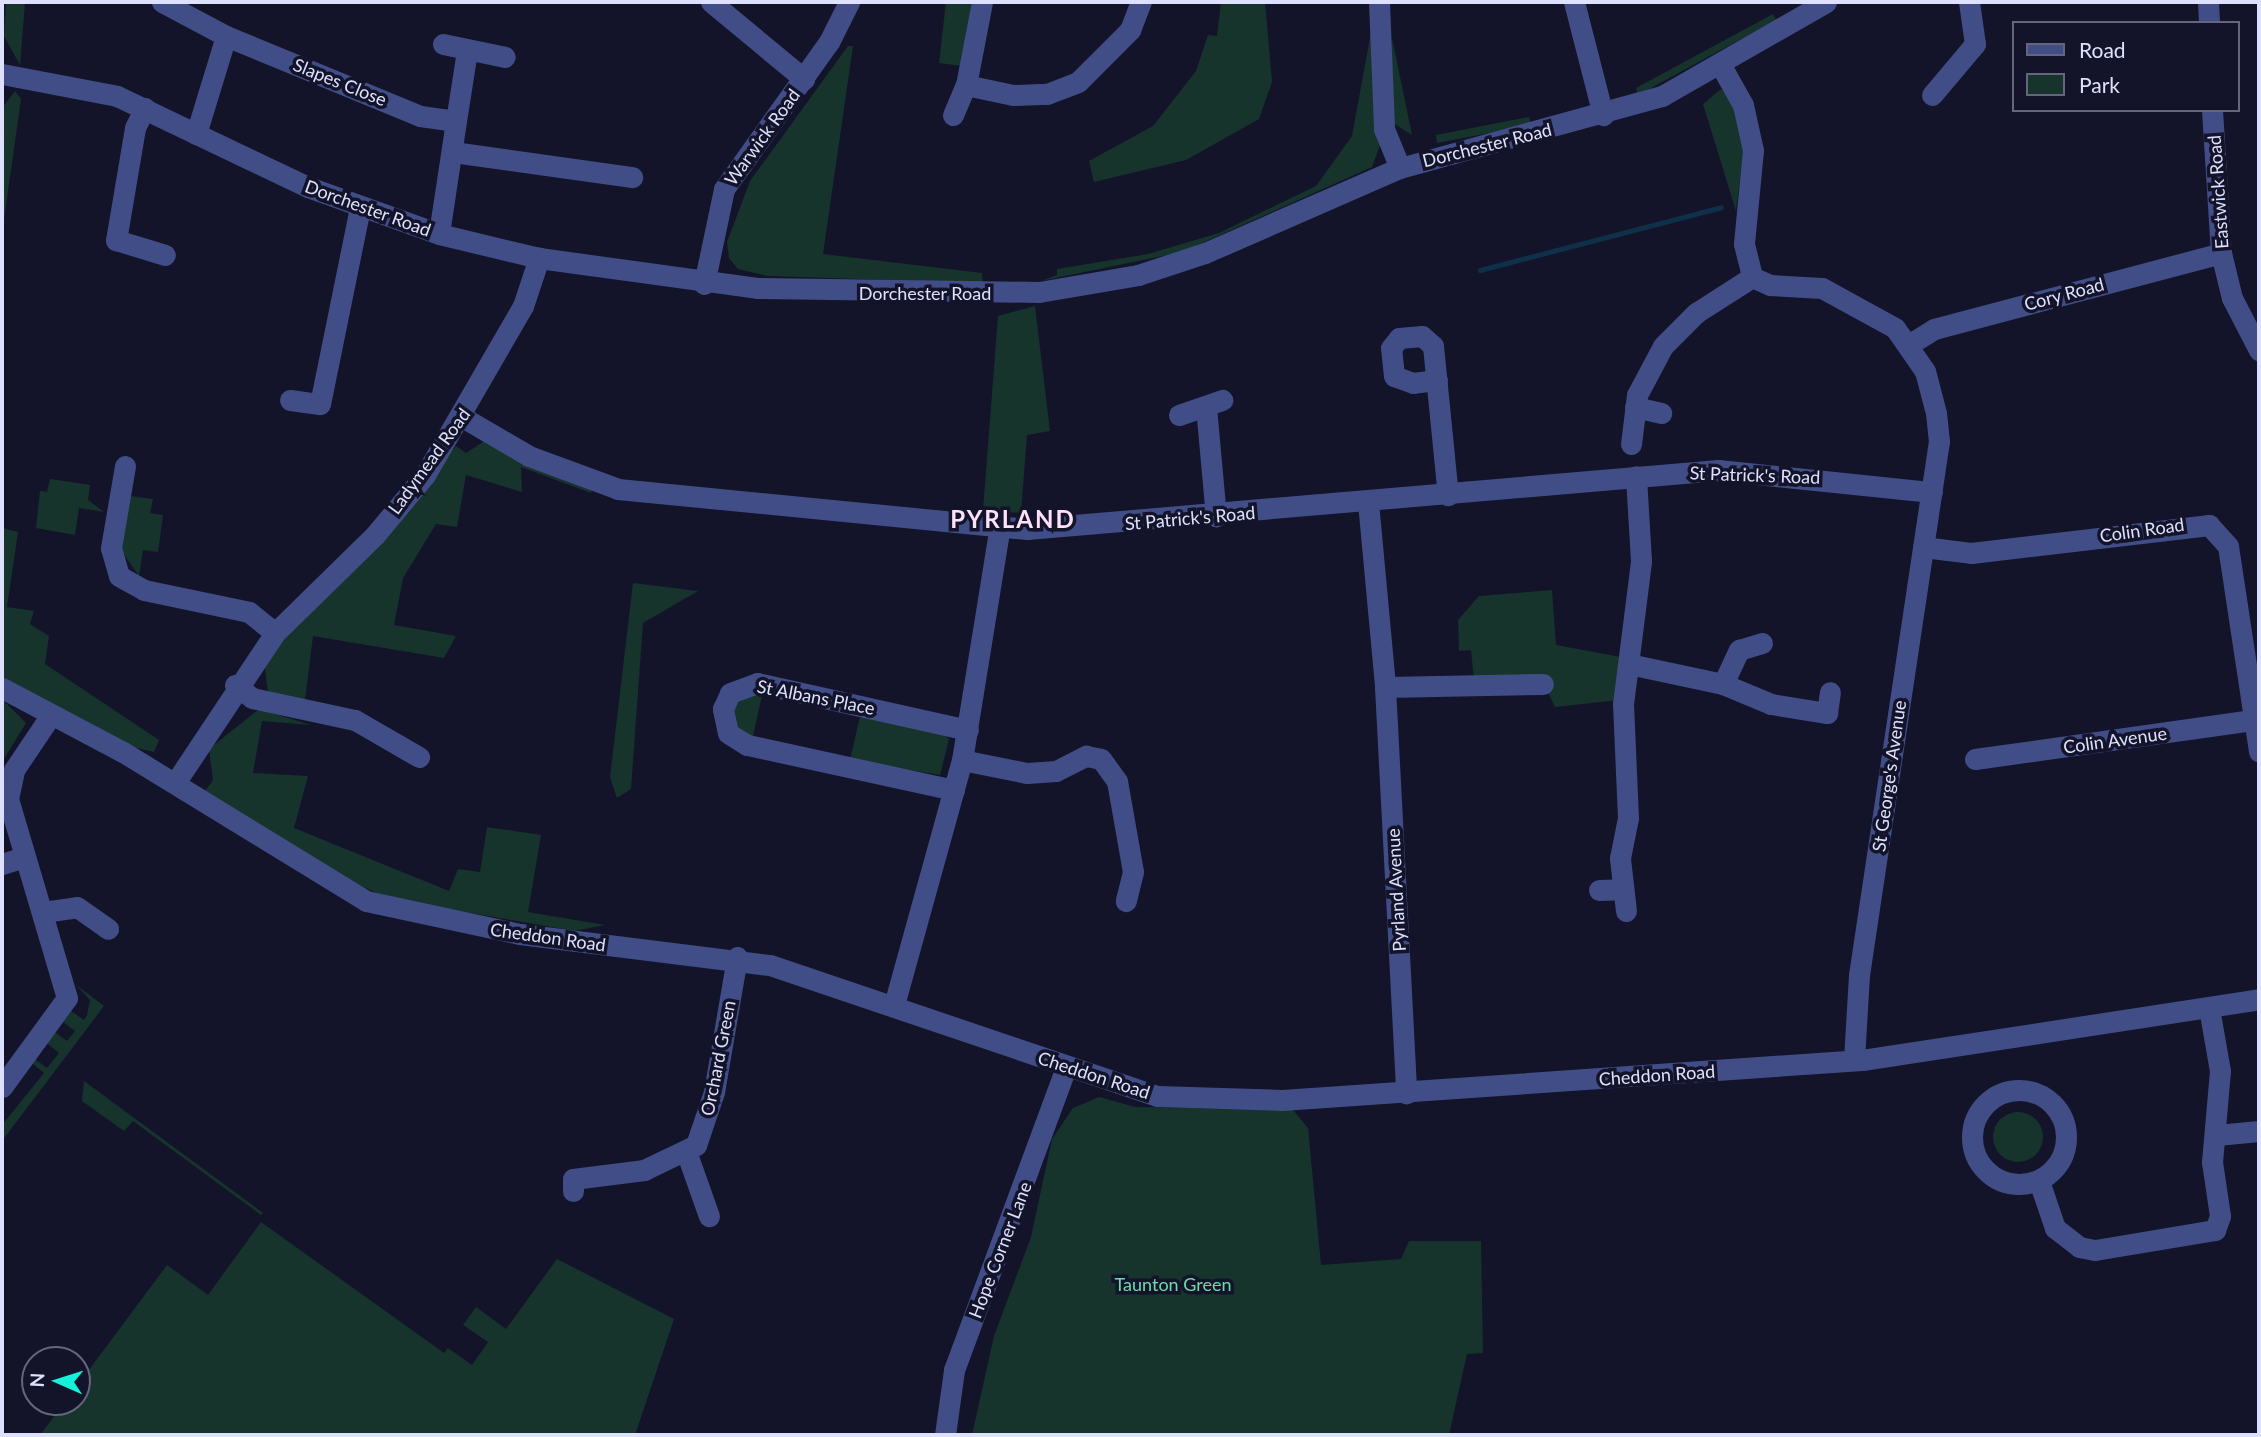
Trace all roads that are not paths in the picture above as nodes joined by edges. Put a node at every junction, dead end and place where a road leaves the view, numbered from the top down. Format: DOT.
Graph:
graph roads {
  1 [pos="162,2"];
  2 [pos="711,2"];
  3 [pos="849,2"];
  4 [pos="982,2"];
  5 [pos="1142,2"];
  6 [pos="1378,2"];
  7 [pos="1574,2"];
  8 [pos="1826,2"];
  9 [pos="1969,2"];
  10 [pos="2208,2"];
  11 [pos="2209,21"];
  12 [pos="226,36"];
  13 [pos="443,44"];
  14 [pos="467,51"];
  15 [pos="505,57"];
  16 [pos="1720,64"];
  17 [pos="2,74"];
  18 [pos="804,79"];
  19 [pos="966,85"];
  20 [pos="1932,95"];
  21 [pos="145,108"];
  22 [pos="2213,112"];
  23 [pos="953,115"];
  24 [pos="1603,115"];
  25 [pos="456,121"];
  26 [pos="197,134"];
  27 [pos="453,152"];
  28 [pos="1400,168"];
  29 [pos="632,177"];
  30 [pos="360,207"];
  31 [pos="439,234"];
  32 [pos="2221,253"];
  33 [pos="165,255"];
  34 [pos="539,258"];
  35 [pos="1752,277"];
  36 [pos="704,284"];
  37 [pos="1910,344"];
  38 [pos="2259,350"];
  39 [pos="1437,380"];
  40 [pos="290,400"];
  41 [pos="1635,407"];
  42 [pos="1661,413"];
  43 [pos="1179,415"];
  44 [pos="464,418"];
  45 [pos="1631,444"];
  46 [pos="125,466"];
  47 [pos="1636,475"];
  48 [pos="1932,492"];
  49 [pos="1448,495"];
  50 [pos="1368,502"];
  51 [pos="1216,517"];
  52 [pos="1000,526"];
  53 [pos="1923,547"];
  54 [pos="275,634"];
  55 [pos="1762,643"];
  56 [pos="1629,664"];
  57 [pos="1543,684"];
  58 [pos="1723,684"];
  59 [pos="235,685"];
  60 [pos="1385,687"];
  61 [pos="2,688"];
  62 [pos="1828,702"];
  63 [pos="51,715"];
  64 [pos="2254,720"];
  65 [pos="968,730"];
  66 [pos="2259,752"];
  67 [pos="419,757"];
  68 [pos="1975,759"];
  69 [pos="962,760"];
  70 [pos="175,783"];
  71 [pos="954,790"];
  72 [pos="24,857"];
  73 [pos="2,864"];
  74 [pos="1623,889"];
  75 [pos="1599,890"];
  76 [pos="1126,901"];
  77 [pos="1626,911"];
  78 [pos="43,912"];
  79 [pos="108,929"];
  80 [pos="737,957"];
  81 [pos="2259,999"];
  82 [pos="894,1005"];
  83 [pos="2208,1009"];
  84 [pos="1854,1060"];
  85 [pos="1066,1067"];
  86 [pos="2,1087"];
  87 [pos="1406,1093"];
  88 [pos="2259,1131"];
  89 [pos="2217,1135"];
  90 [pos="687,1154"];
  91 [pos="573,1179"];
  92 [pos="2039,1181"];
  93 [pos="709,1216"];
  94 [pos="945,1435"];
  1 -- 12 [label="street, Slapes Close"];
  2 -- 18 [label="street"];
  3 -- 18 [label="street, Warwick Road"];
  4 -- 19 [label="street"];
  5 -- 19 [label="street"];
  6 -- 28 [label="street"];
  7 -- 24 [label="street"];
  8 -- 16 [label="street, Dorchester Road"];
  9 -- 20 [label="street"];
  10 -- 11 [label="street"];
  12 -- 25 [label="street, Slapes Close"];
  12 -- 26 [label="street"];
  13 -- 14 [label="street"];
  14 -- 15 [label="street"];
  14 -- 25 [label="street"];
  16 -- 24 [label="street, Dorchester Road"];
  16 -- 35 [label="street"];
  17 -- 21 [label="street, Dorchester Road"];
  18 -- 36 [label="street, Warwick Road"];
  19 -- 23 [label="street"];
  21 -- 26 [label="street, Dorchester Road"];
  21 -- 33 [label="street"];
  22 -- 32 [label="street, Eastwick Road"];
  24 -- 28 [label="street, Dorchester Road"];
  25 -- 27 [label="street"];
  26 -- 30 [label="street, Dorchester Road"];
  27 -- 29 [label="street"];
  27 -- 31 [label="street"];
  28 -- 36 [label="street, Dorchester Road"];
  30 -- 31 [label="street, Dorchester Road"];
  30 -- 40 [label="street"];
  31 -- 34 [label="street, Dorchester Road"];
  32 -- 37 [label="street, Cory Road"];
  32 -- 38 [label="street, Eastwick Road"];
  34 -- 36 [label="street, Dorchester Road"];
  34 -- 44 [label="street, Ladymead Road"];
  35 -- 37 [label="street"];
  35 -- 41 [label="street"];
  37 -- 48 [label="street, St George's Avenue"];
  39 -- 49 [label="street"];
  41 -- 42 [label="street"];
  41 -- 45 [label="street"];
  43 -- 51 [label="street"];
  44 -- 52 [label="street, St Patrick's Road"];
  44 -- 54 [label="street, Ladymead Road"];
  46 -- 54 [label="street"];
  47 -- 48 [label="street, St Patrick's Road"];
  47 -- 49 [label="street, St Patrick's Road"];
  47 -- 56 [label="street"];
  48 -- 53 [label="street, St George's Avenue"];
  49 -- 50 [label="street, St Patrick's Road"];
  50 -- 51 [label="street, St Patrick's Road"];
  50 -- 60 [label="street, Pyrland Avenue"];
  51 -- 52 [label="street, St Patrick's Road"];
  52 -- 65 [label="street"];
  53 -- 64 [label="street, Colin Road"];
  53 -- 84 [label="street, St George's Avenue"];
  54 -- 59 [label="street, Ladymead Road"];
  55 -- 58 [label="street"];
  56 -- 58 [label="street"];
  56 -- 74 [label="street"];
  57 -- 60 [label="street"];
  58 -- 62 [label="street"];
  59 -- 67 [label="street"];
  59 -- 70 [label="street, Ladymead Road"];
  60 -- 87 [label="street, Pyrland Avenue"];
  61 -- 63 [label="street, Cheddon Road"];
  63 -- 70 [label="street, Cheddon Road"];
  63 -- 72 [label="street"];
  64 -- 66 [label="street, Colin Road"];
  64 -- 68 [label="street, Colin Avenue"];
  65 -- 69 [label="street"];
  65 -- 71 [label="street, St Albans Place"];
  69 -- 71 [label="street"];
  69 -- 76 [label="street"];
  70 -- 80 [label="street, Cheddon Road"];
  71 -- 82 [label="street"];
  72 -- 73 [label="street"];
  72 -- 78 [label="street"];
  74 -- 75 [label="street"];
  74 -- 77 [label="street"];
  78 -- 79 [label="street"];
  78 -- 86 [label="street"];
  80 -- 82 [label="street, Cheddon Road"];
  80 -- 90 [label="street, Orchard Green"];
  81 -- 83 [label="street, Cheddon Road"];
  82 -- 85 [label="street, Cheddon Road"];
  83 -- 84 [label="street, Cheddon Road"];
  83 -- 89 [label="street"];
  84 -- 87 [label="street, Cheddon Road"];
  85 -- 87 [label="street, Cheddon Road"];
  85 -- 94 [label="street, Hope Corner Lane"];
  88 -- 89 [label="street"];
  89 -- 92 [label="street"];
  90 -- 91 [label="street"];
  90 -- 93 [label="street"];
  92 -- 92 [label="street"];
}
